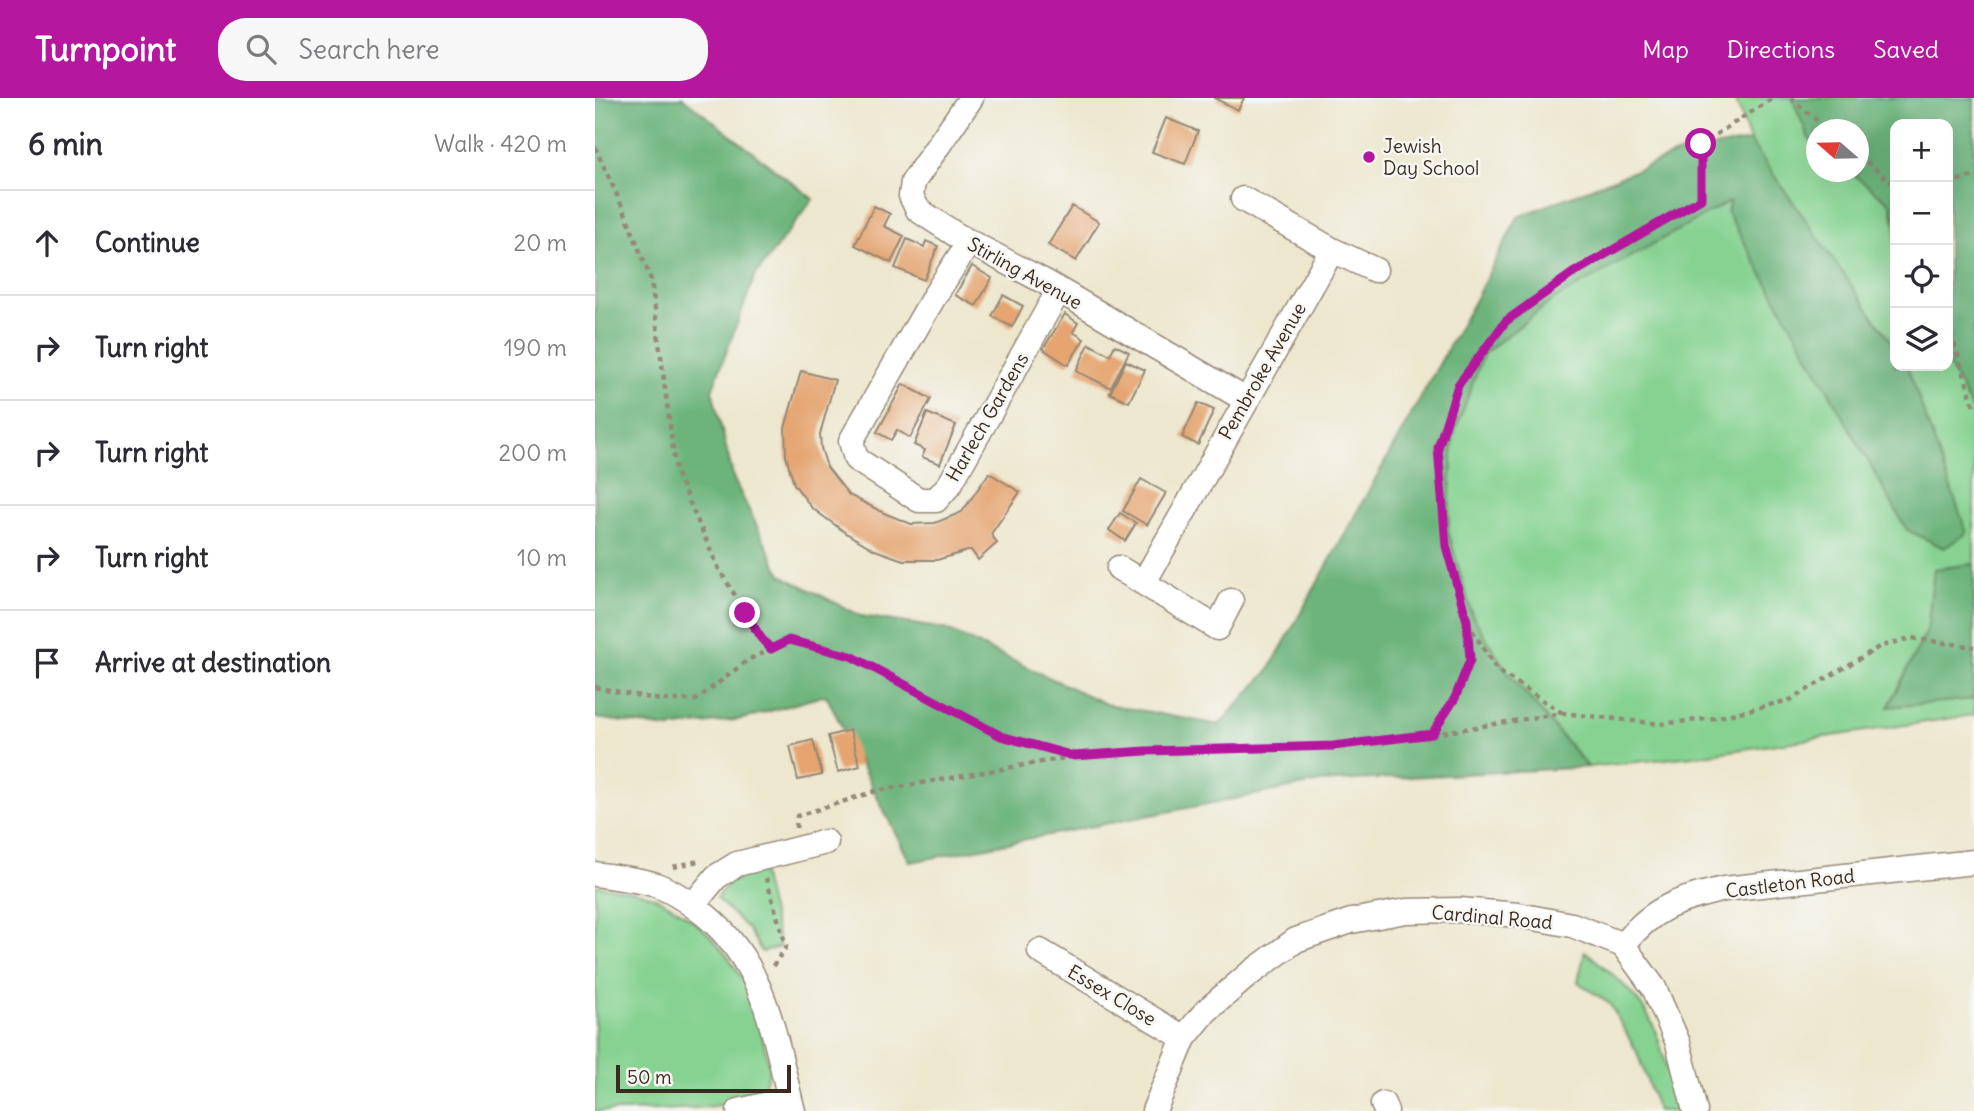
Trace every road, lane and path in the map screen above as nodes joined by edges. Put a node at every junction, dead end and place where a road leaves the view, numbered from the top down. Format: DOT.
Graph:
graph roads {
  1 [pos="971,98"];
  2 [pos="1773,98"];
  3 [pos="1791,98"];
  4 [pos="1815,119"];
  5 [pos="595,147"];
  6 [pos="1869,164"];
  7 [pos="1974,176"];
  8 [pos="1890,182"];
  9 [pos="1952,182"];
  10 [pos="1243,199"];
  11 [pos="969,242"];
  12 [pos="1332,250"];
  13 [pos="1375,270"];
  14 [pos="1059,290"];
  15 [pos="1953,340"];
  16 [pos="1246,400"];
  17 [pos="1974,406"];
  18 [pos="1119,568"];
  19 [pos="1144,582"];
  20 [pos="1231,601"];
  21 [pos="1467,621"];
  22 [pos="1974,647"];
  23 [pos="771,649"];
  24 [pos="595,687"];
  25 [pos="1563,713"];
  26 [pos="1432,734"];
  27 [pos="1074,756"];
  28 [pos="876,791"];
  29 [pos="826,842"];
  30 [pos="761,859"];
  31 [pos="1974,862"];
  32 [pos="595,874"];
  33 [pos="693,905"];
  34 [pos="1623,946"];
  35 [pos="1040,951"];
  36 [pos="772,967"];
  37 [pos="1184,1038"];
  38 [pos="792,1105"];
  39 [pos="739,1111"];
  40 [pos="1154,1111"];
  41 [pos="1695,1111"];
  1 -- 11 [label="street, Stirling Avenue"];
  2 -- 21 [label="path"];
  3 -- 4 [label="path"];
  5 -- 23 [label="path"];
  6 -- 8 [label="path"];
  7 -- 9 [label="path"];
  10 -- 12 [label="street"];
  11 -- 14 [label="street, Stirling Avenue"];
  11 -- 14 [label="street, Harlech Gardens"];
  12 -- 13 [label="street"];
  12 -- 16 [label="street, Pembroke Avenue"];
  14 -- 16 [label="street, Stirling Avenue"];
  15 -- 17 [label="path"];
  16 -- 19 [label="street, Pembroke Avenue"];
  18 -- 19 [label="street"];
  19 -- 20 [label="street"];
  21 -- 25 [label="path"];
  21 -- 26 [label="path"];
  22 -- 25 [label="path"];
  23 -- 24 [label="path"];
  23 -- 27 [label="path"];
  25 -- 26 [label="path"];
  26 -- 27 [label="path"];
  27 -- 28 [label="path"];
  29 -- 30 [label="street"];
  30 -- 33 [label="street"];
  30 -- 36 [label="path"];
  31 -- 34 [label="street, Castleton Road"];
  32 -- 33 [label="street"];
  33 -- 38 [label="street"];
  34 -- 37 [label="street, Cardinal Road"];
  34 -- 41 [label="street"];
  35 -- 37 [label="street, Essex Close"];
  37 -- 40 [label="street, Cardinal Road"];
  38 -- 39 [label="street"];
}
